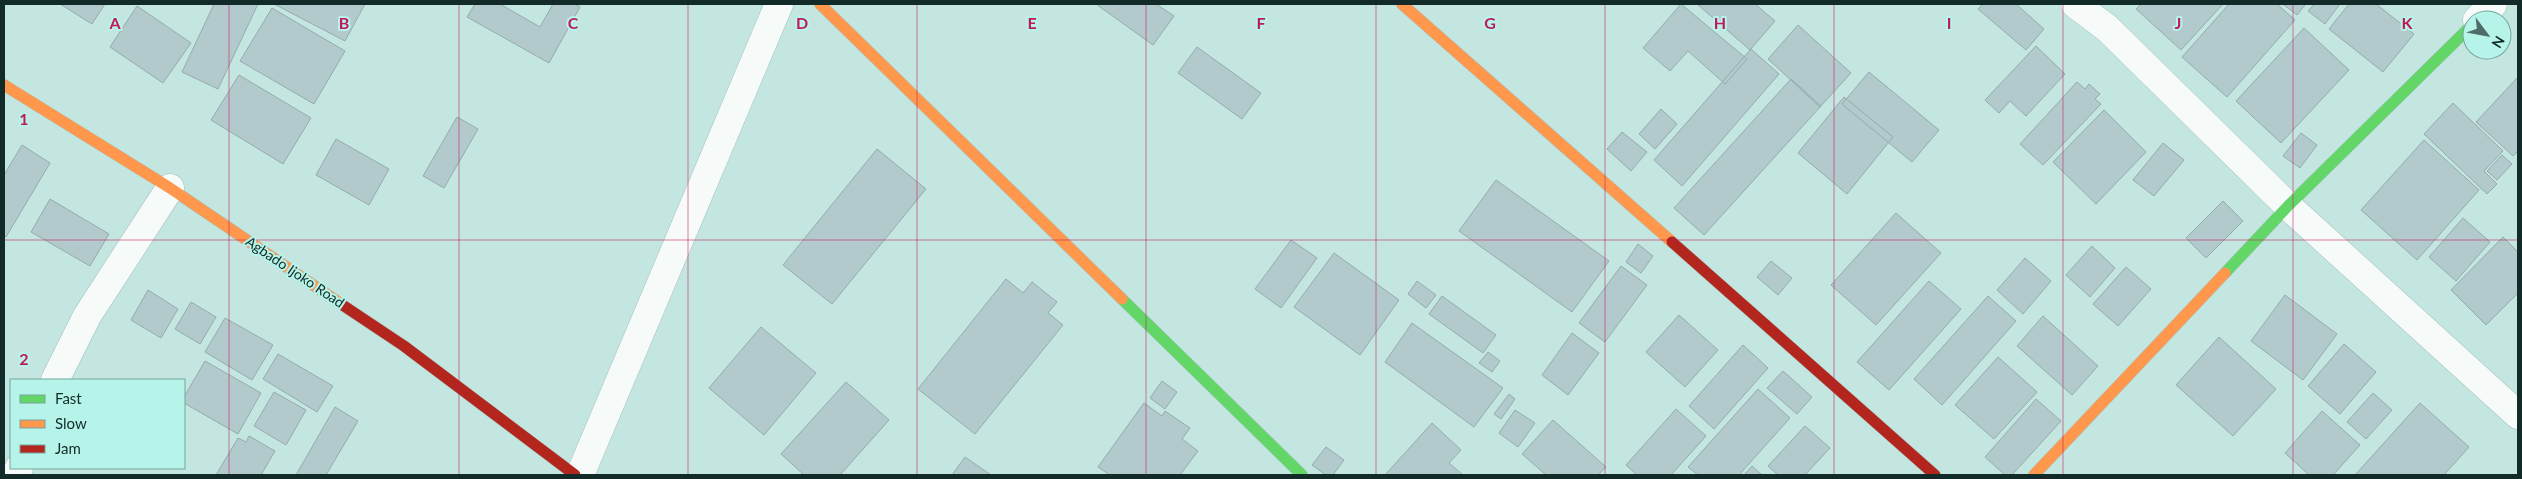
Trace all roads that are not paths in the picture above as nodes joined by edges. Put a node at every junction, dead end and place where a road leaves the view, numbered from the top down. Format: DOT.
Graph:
graph roads {
  1 [pos="779,4"];
  2 [pos="820,4"];
  3 [pos="1402,4"];
  4 [pos="2075,4"];
  5 [pos="2462,35"];
  6 [pos="4,85"];
  7 [pos="170,188"];
  8 [pos="2288,206"];
  9 [pos="55,379"];
  10 [pos="2518,415"];
  11 [pos="575,475"];
  12 [pos="580,475"];
  13 [pos="1302,475"];
  14 [pos="1935,475"];
  15 [pos="2034,475"];
  1 -- 12 [label="street"];
  2 -- 13 [label="street"];
  3 -- 14 [label="street"];
  4 -- 8 [label="street"];
  5 -- 8 [label="street"];
  6 -- 7 [label="street, Agbado Ijoko Road"];
  7 -- 9 [label="street"];
  7 -- 11 [label="street, Agbado Ijoko Road"];
  8 -- 10 [label="street"];
  8 -- 15 [label="street"];
}
